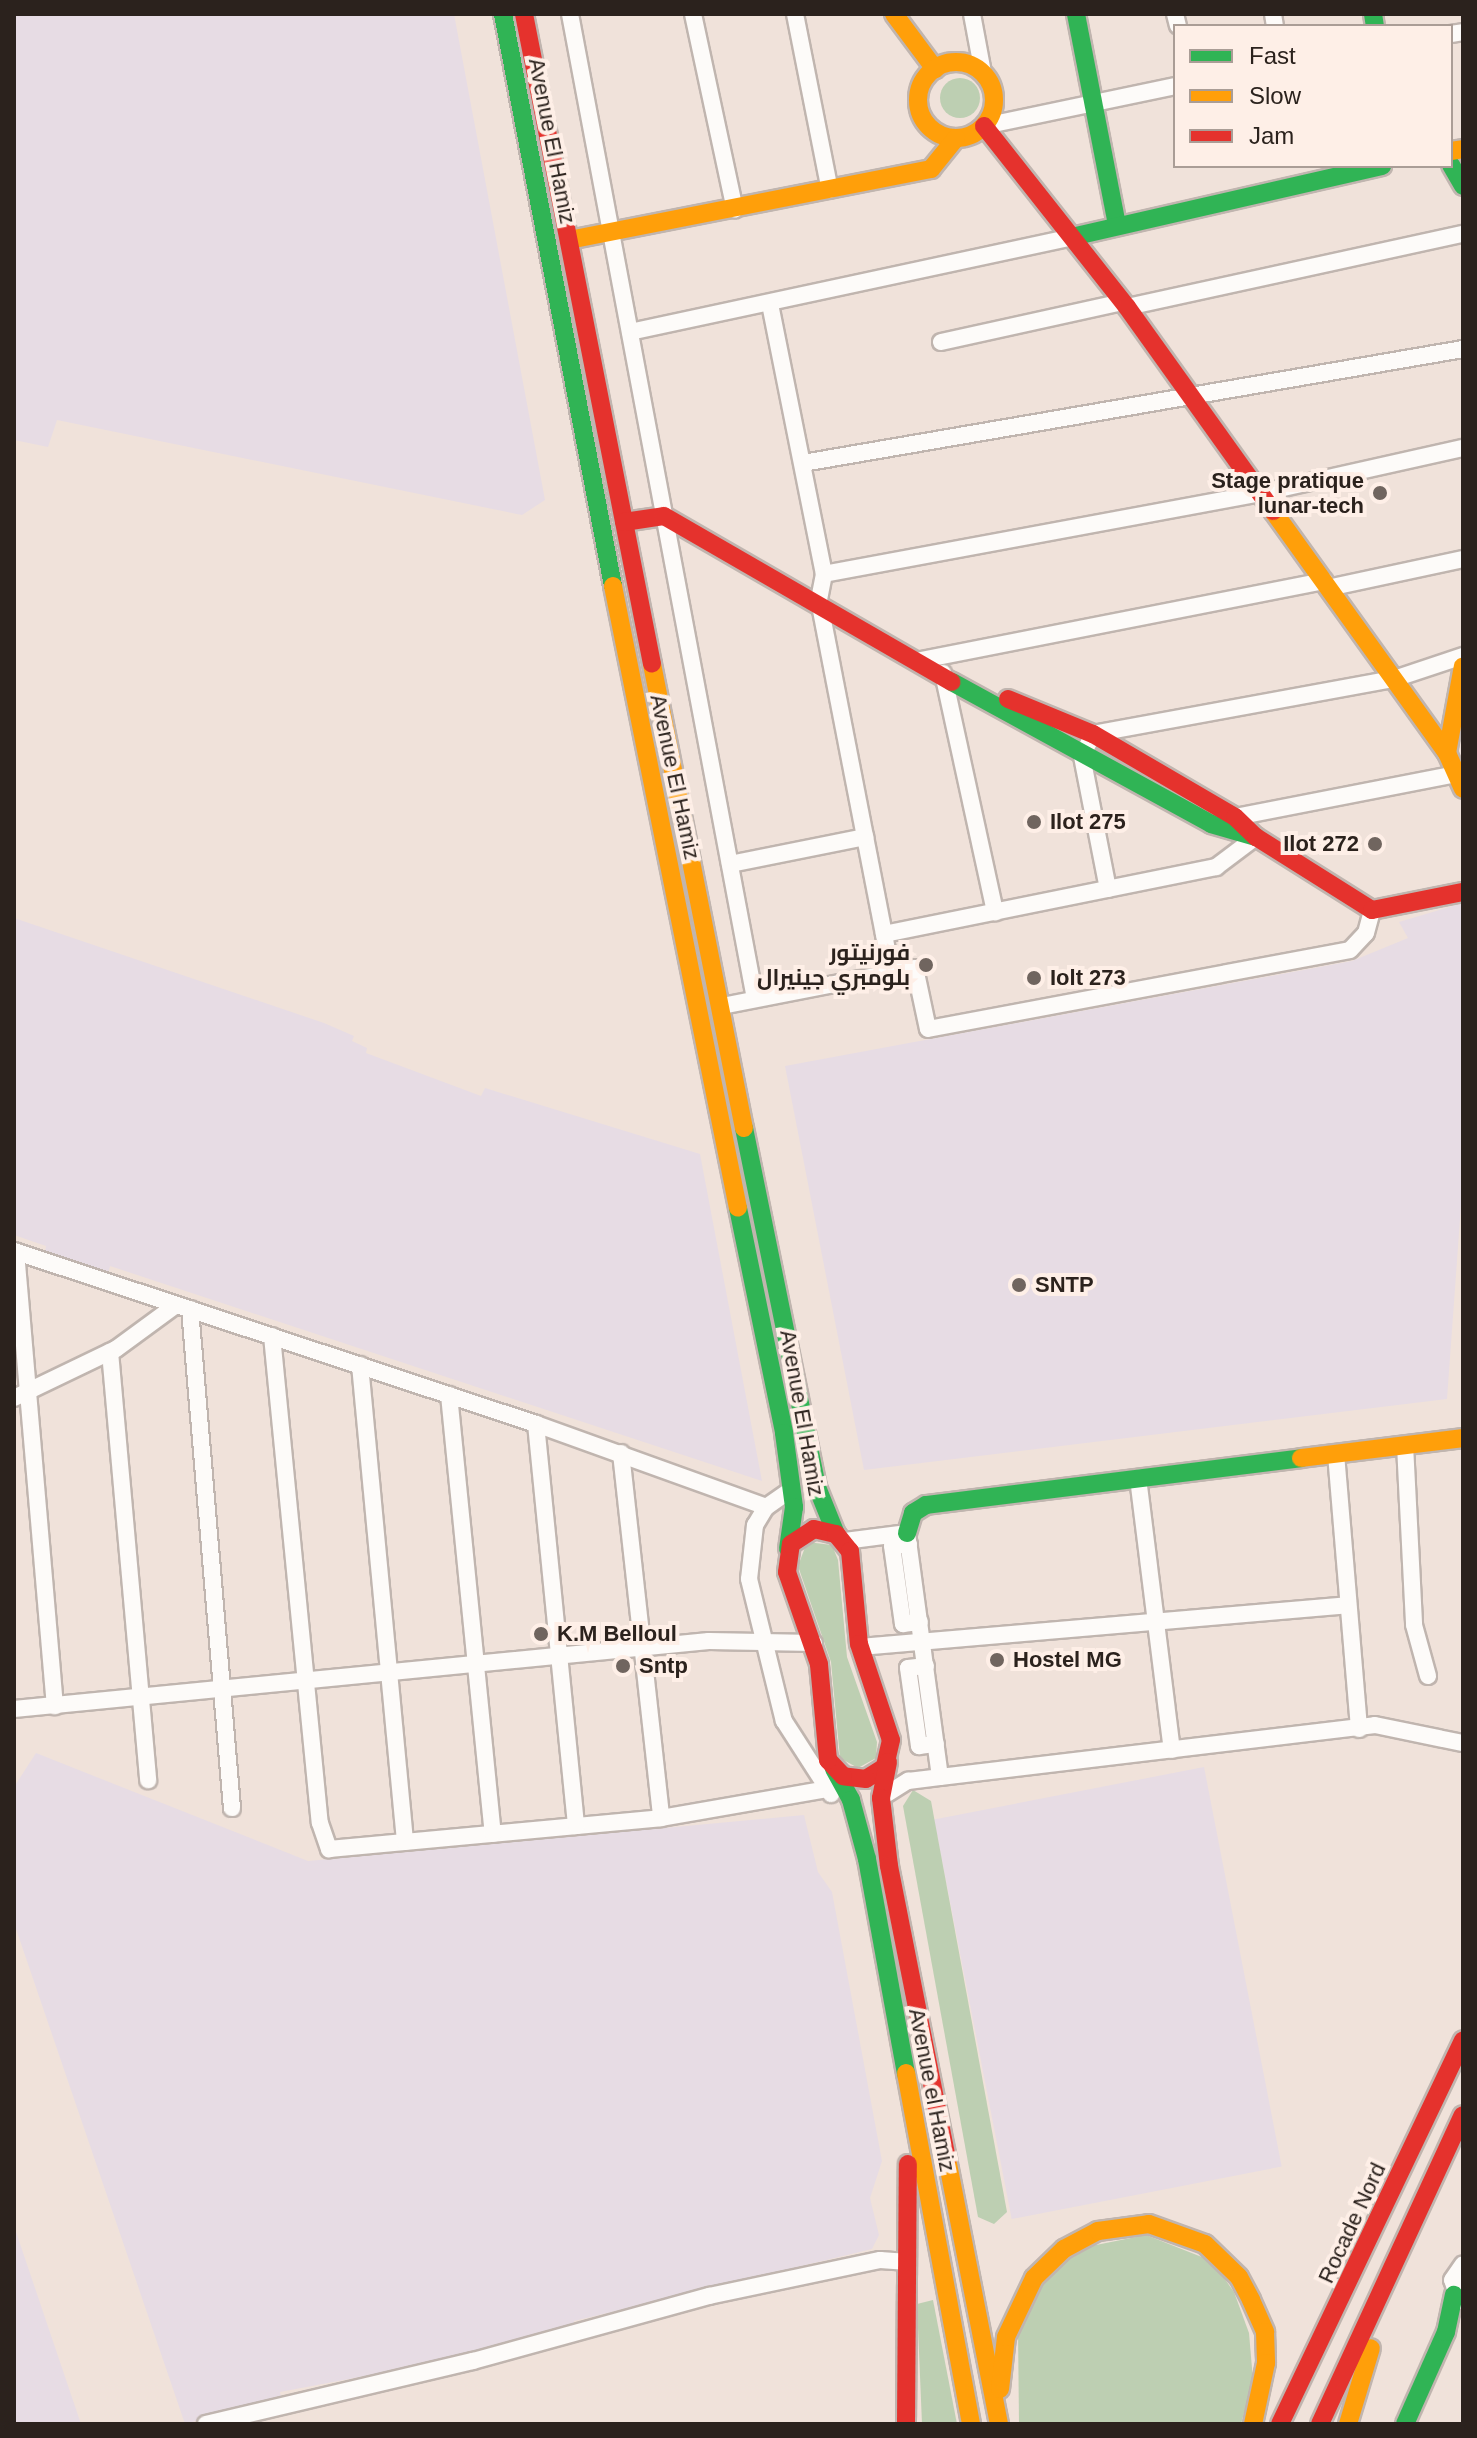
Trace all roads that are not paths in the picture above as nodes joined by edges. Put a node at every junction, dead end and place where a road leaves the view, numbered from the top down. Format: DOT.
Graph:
graph roads {
  1 [pos="503,14"];
  2 [pos="524,14"];
  3 [pos="570,14"];
  4 [pos="693,14"];
  5 [pos="795,14"];
  6 [pos="894,14"];
  7 [pos="972,14"];
  8 [pos="1076,14"];
  9 [pos="935,69"];
  10 [pos="983,73"];
  11 [pos="1173,86"];
  12 [pos="1093,101"];
  13 [pos="984,126"];
  14 [pos="956,138"];
  15 [pos="1373,168"];
  16 [pos="1453,168"];
  17 [pos="1463,186"];
  18 [pos="830,190"];
  19 [pos="735,210"];
  20 [pos="1117,225"];
  21 [pos="1463,234"];
  22 [pos="612,236"];
  23 [pos="1076,236"];
  24 [pos="569,240"];
  25 [pos="770,304"];
  26 [pos="1125,304"];
  27 [pos="630,332"];
  28 [pos="941,342"];
  29 [pos="1463,349"];
  30 [pos="1191,396"];
  31 [pos="1463,448"];
  32 [pos="803,463"];
  33 [pos="1261,493"];
  34 [pos="664,516"];
  35 [pos="624,522"];
  36 [pos="1463,559"];
  37 [pos="824,574"];
  38 [pos="1326,584"];
  39 [pos="819,600"];
  40 [pos="1463,656"];
  41 [pos="921,660"];
  42 [pos="1463,666"];
  43 [pos="943,673"];
  44 [pos="1394,679"];
  45 [pos="1093,734"];
  46 [pos="1082,756"];
  47 [pos="1458,769"];
  48 [pos="1235,817"];
  49 [pos="865,837"];
  50 [pos="1256,837"];
  51 [pos="730,864"];
  52 [pos="1108,889"];
  53 [pos="1463,892"];
  54 [pos="1372,910"];
  55 [pos="995,912"];
  56 [pos="884,934"];
  57 [pos="891,972"];
  58 [pos="755,999"];
  59 [pos="722,1006"];
  60 [pos="15,1251"];
  61 [pos="183,1307"];
  62 [pos="272,1336"];
  63 [pos="110,1352"];
  64 [pos="360,1365"];
  65 [pos="21,1394"];
  66 [pos="449,1395"];
  67 [pos="536,1424"];
  68 [pos="1463,1438"];
  69 [pos="1405,1445"];
  70 [pos="621,1453"];
  71 [pos="1336,1454"];
  72 [pos="1138,1478"];
  73 [pos="792,1489"];
  74 [pos="766,1507"];
  75 [pos="840,1538"];
  76 [pos="908,1538"];
  77 [pos="788,1549"];
  78 [pos="1347,1605"];
  79 [pos="1156,1622"];
  80 [pos="762,1642"];
  81 [pos="814,1643"];
  82 [pos="923,1643"];
  83 [pos="642,1647"];
  84 [pos="860,1647"];
  85 [pos="559,1657"];
  86 [pos="477,1667"];
  87 [pos="389,1676"];
  88 [pos="1428,1676"];
  89 [pos="306,1684"];
  90 [pos="222,1691"];
  91 [pos="141,1698"];
  92 [pos="55,1706"];
  93 [pos="14,1709"];
  94 [pos="1359,1729"];
  95 [pos="1463,1743"];
  96 [pos="1172,1750"];
  97 [pos="888,1762"];
  98 [pos="834,1769"];
  99 [pos="940,1777"];
  100 [pos="148,1780"];
  101 [pos="827,1789"];
  102 [pos="881,1798"];
  103 [pos="232,1808"];
  104 [pos="855,1817"];
  105 [pos="661,1818"];
  106 [pos="576,1826"];
  107 [pos="493,1834"];
  108 [pos="405,1842"];
  109 [pos="1463,2040"];
  110 [pos="906,2083"];
  111 [pos="1463,2115"];
  112 [pos="908,2262"];
  113 [pos="1463,2264"];
  114 [pos="1385,2292"];
  115 [pos="1459,2300"];
  116 [pos="1463,2341"];
  117 [pos="998,2419"];
  118 [pos="206,2424"];
  119 [pos="906,2424"];
  120 [pos="971,2424"];
  121 [pos="1253,2424"];
  122 [pos="1280,2424"];
  123 [pos="1320,2424"];
  124 [pos="1348,2424"];
  125 [pos="1405,2424"];
  126 [pos="1418,2424"];
  1 -- 73 [label="main road, Avenue El Hamiz"];
  2 -- 24 [label="main road"];
  3 -- 22 [label="street"];
  4 -- 19 [label="street"];
  5 -- 18 [label="street"];
  6 -- 9 [label="main road"];
  7 -- 10 [label="street"];
  8 -- 12 [label="main road"];
  9 -- 10 [label="main road"];
  9 -- 14 [label="main road"];
  10 -- 13 [label="main road"];
  11 -- 12 [label="street"];
  12 -- 13 [label="street"];
  12 -- 20 [label="main road"];
  13 -- 14 [label="main road"];
  13 -- 23 [label="main road"];
  14 -- 18 [label="main road"];
  15 -- 20 [label="main road"];
  16 -- 17 [label="main road"];
  18 -- 19 [label="main road"];
  19 -- 22 [label="main road"];
  20 -- 23 [label="main road"];
  21 -- 26 [label="street"];
  22 -- 24 [label="main road"];
  22 -- 27 [label="street"];
  23 -- 25 [label="street"];
  23 -- 26 [label="main road"];
  24 -- 35 [label="main road"];
  25 -- 27 [label="street"];
  25 -- 32 [label="street"];
  26 -- 28 [label="street"];
  26 -- 30 [label="main road"];
  27 -- 34 [label="street"];
  29 -- 30 [label="street"];
  30 -- 32 [label="street"];
  30 -- 33 [label="main road"];
  31 -- 33 [label="street"];
  32 -- 37 [label="street"];
  33 -- 37 [label="street"];
  33 -- 38 [label="main road"];
  34 -- 35 [label="main road"];
  34 -- 39 [label="main road"];
  34 -- 51 [label="street"];
  35 -- 59 [label="main road"];
  36 -- 38 [label="street"];
  37 -- 39 [label="street"];
  38 -- 41 [label="street"];
  38 -- 44 [label="main road"];
  39 -- 41 [label="main road"];
  39 -- 49 [label="street"];
  40 -- 44 [label="street"];
  41 -- 43 [label="main road"];
  42 -- 47 [label="main road"];
  43 -- 45 [label="main road"];
  43 -- 46 [label="main road"];
  43 -- 55 [label="street"];
  44 -- 45 [label="street"];
  44 -- 47 [label="main road"];
  45 -- 46 [label="street"];
  45 -- 48 [label="main road"];
  46 -- 50 [label="main road"];
  46 -- 52 [label="street"];
  47 -- 48 [label="street"];
  48 -- 50 [label="main road"];
  49 -- 51 [label="street"];
  49 -- 56 [label="street"];
  50 -- 52 [label="street"];
  50 -- 54 [label="main road"];
  51 -- 58 [label="street"];
  52 -- 55 [label="street"];
  53 -- 54 [label="main road"];
  54 -- 57 [label="street"];
  55 -- 56 [label="street"];
  56 -- 57 [label="street"];
  57 -- 58 [label="street"];
  58 -- 59 [label="street"];
  59 -- 75 [label="main road"];
  60 -- 61 [label="street"];
  60 -- 65 [label="street"];
  61 -- 62 [label="street"];
  61 -- 63 [label="street"];
  61 -- 90 [label="street"];
  62 -- 64 [label="street"];
  62 -- 89 [label="street"];
  63 -- 65 [label="street"];
  63 -- 91 [label="street"];
  64 -- 66 [label="street"];
  64 -- 87 [label="street"];
  65 -- 92 [label="street"];
  66 -- 67 [label="street"];
  66 -- 86 [label="street"];
  67 -- 70 [label="street"];
  67 -- 85 [label="street"];
  68 -- 69 [label="main road"];
  69 -- 71 [label="main road"];
  69 -- 88 [label="street"];
  70 -- 74 [label="street"];
  70 -- 83 [label="street"];
  71 -- 72 [label="main road"];
  71 -- 78 [label="street"];
  72 -- 76 [label="main road"];
  72 -- 79 [label="street"];
  73 -- 74 [label="street"];
  73 -- 77 [label="main road, Avenue El Hamiz"];
  74 -- 80 [label="street"];
  75 -- 76 [label="street"];
  75 -- 77 [label="main road"];
  75 -- 84 [label="main road"];
  76 -- 82 [label="street"];
  77 -- 81 [label="main road, Avenue El Hamiz"];
  78 -- 79 [label="street"];
  78 -- 94 [label="street"];
  79 -- 82 [label="street"];
  79 -- 96 [label="street"];
  80 -- 81 [label="street"];
  80 -- 83 [label="street"];
  80 -- 101 [label="street"];
  81 -- 98 [label="main road, Avenue el Hamiz"];
  82 -- 84 [label="street"];
  82 -- 99 [label="street"];
  83 -- 85 [label="street"];
  83 -- 105 [label="street"];
  84 -- 97 [label="main road"];
  85 -- 86 [label="street"];
  85 -- 106 [label="street"];
  86 -- 87 [label="street"];
  86 -- 107 [label="street"];
  87 -- 89 [label="street"];
  87 -- 108 [label="street"];
  89 -- 90 [label="street"];
  89 -- 108 [label="street"];
  90 -- 91 [label="street"];
  90 -- 103 [label="street"];
  91 -- 92 [label="street"];
  91 -- 100 [label="street"];
  92 -- 93 [label="street"];
  94 -- 95 [label="street"];
  94 -- 96 [label="street"];
  96 -- 99 [label="street"];
  97 -- 98 [label="main road"];
  97 -- 102 [label="main road"];
  98 -- 104 [label="main road, Avenue el Hamiz"];
  99 -- 102 [label="street"];
  101 -- 104 [label="street"];
  101 -- 105 [label="street"];
  102 -- 117 [label="main road"];
  104 -- 110 [label="main road, Avenue el Hamiz"];
  105 -- 106 [label="street"];
  106 -- 107 [label="street"];
  107 -- 108 [label="street"];
  109 -- 122 [label="main road, Rocade Nord"];
  110 -- 112 [label="main road"];
  110 -- 120 [label="main road, Avenue el Hamiz"];
  111 -- 114 [label="main road"];
  112 -- 118 [label="street"];
  112 -- 119 [label="main road"];
  113 -- 115 [label="street"];
  114 -- 123 [label="main road"];
  114 -- 124 [label="main road"];
  115 -- 125 [label="main road"];
  116 -- 126 [label="main road"];
  117 -- 121 [label="main road"];
}
